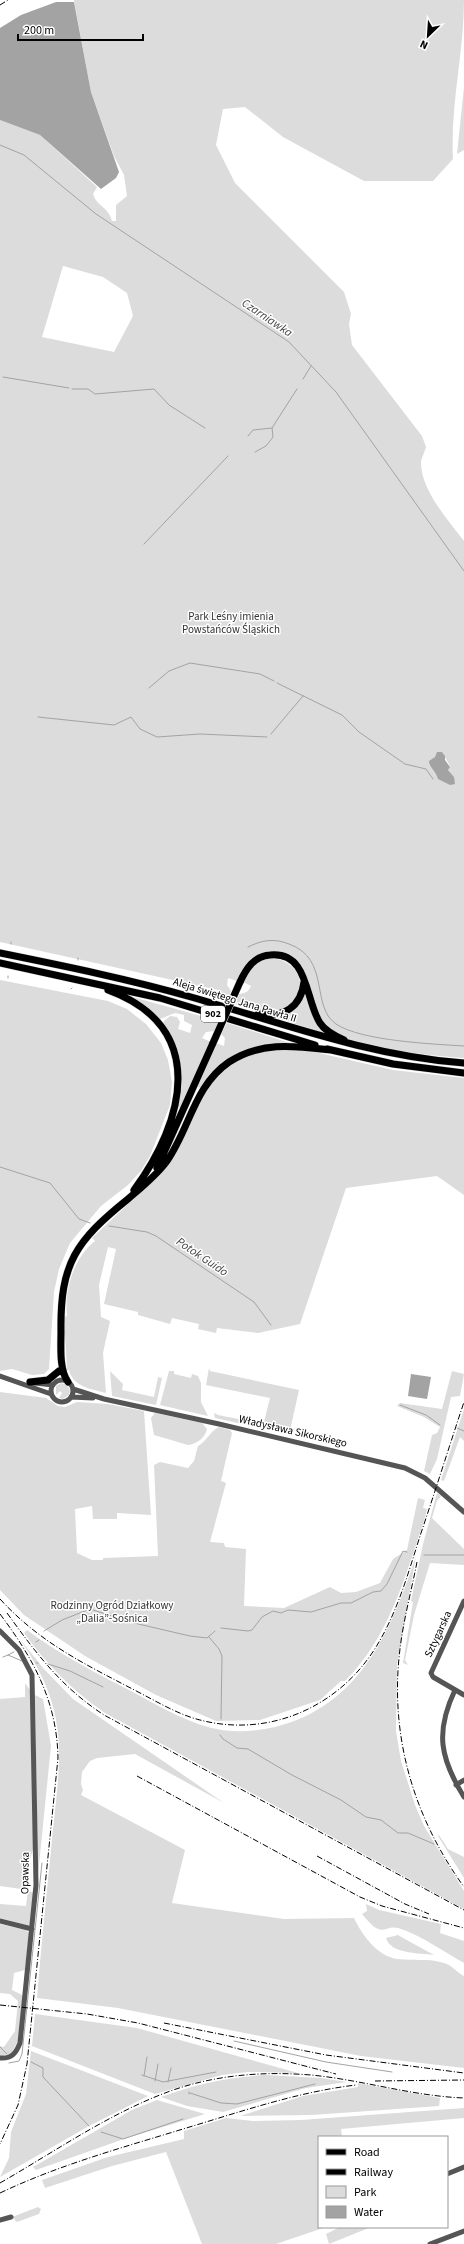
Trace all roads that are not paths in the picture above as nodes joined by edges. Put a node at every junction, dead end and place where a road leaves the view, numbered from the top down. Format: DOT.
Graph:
graph roads {
  1 [pos="0,953"];
  2 [pos="0,963"];
  3 [pos="304,979"];
  4 [pos="84,981"];
  5 [pos="235,1010"];
  6 [pos="356,1047"];
  7 [pos="331,1050"];
  8 [pos="464,1063"];
  9 [pos="464,1073"];
  10 [pos="151,1178"];
  11 [pos="128,1199"];
  12 [pos="61,1355"];
  13 [pos="59,1371"];
  14 [pos="0,1376"];
  15 [pos="18,1380"];
  16 [pos="30,1382"];
  17 [pos="68,1382"];
  18 [pos="55,1383"];
  19 [pos="73,1389"];
  20 [pos="51,1394"];
  21 [pos="71,1397"];
  22 [pos="104,1399"];
  23 [pos="464,1512"];
  24 [pos="464,1601"];
  25 [pos="0,1631"];
  26 [pos="456,1690"];
  27 [pos="464,1695"];
  28 [pos="464,1780"];
  29 [pos="456,1785"];
  30 [pos="464,1797"];
  31 [pos="0,1921"];
  32 [pos="32,1929"];
  33 [pos="0,2058"];
  34 [pos="464,2167"];
  35 [pos="448,2174"];
  36 [pos="11,2217"];
  37 [pos="0,2220"];
  38 [pos="464,2231"];
  39 [pos="430,2244"];
  1 -- 5 [label="main road, Aleja świętego Jana Pawła II / 902"];
  2 -- 4 [label="main road, Aleja świętego Jana Pawła II / 902"];
  3 -- 5 [label="main road"];
  3 -- 6 [label="main road"];
  3 -- 10 [label="main road, bridge"];
  4 -- 7 [label="main road, Aleja świętego Jana Pawła II / 902"];
  4 -- 11 [label="main road"];
  5 -- 6 [label="main road, Aleja świętego Jana Pawła II / 902"];
  6 -- 8 [label="main road, Aleja świętego Jana Pawła II / 902"];
  7 -- 9 [label="main road, Aleja świętego Jana Pawła II / 902"];
  7 -- 10 [label="main road"];
  10 -- 11 [label="main road"];
  11 -- 12 [label="main road"];
  12 -- 13 [label="main road"];
  12 -- 17 [label="main road"];
  13 -- 16 [label="main road"];
  13 -- 18 [label="main road"];
  14 -- 15 [label="street"];
  15 -- 16 [label="street"];
  15 -- 20 [label="street"];
  16 -- 18 [label="street"];
  17 -- 18 [label="street"];
  17 -- 19 [label="street"];
  18 -- 20 [label="street"];
  19 -- 21 [label="street"];
  19 -- 22 [label="street, Władysława Sikorskiego"];
  20 -- 21 [label="street"];
  21 -- 22 [label="street, Władysława Sikorskiego"];
  22 -- 23 [label="street, Władysława Sikorskiego"];
  24 -- 26 [label="street, Sztygarska"];
  25 -- 32 [label="street, Opawska"];
  26 -- 27 [label="street"];
  26 -- 29 [label="street"];
  28 -- 29 [label="street"];
  29 -- 30 [label="street"];
  31 -- 32 [label="street"];
  32 -- 33 [label="street, Opawska"];
  34 -- 35 [label="street"];
  36 -- 37 [label="street"];
  38 -- 39 [label="street"];
}
